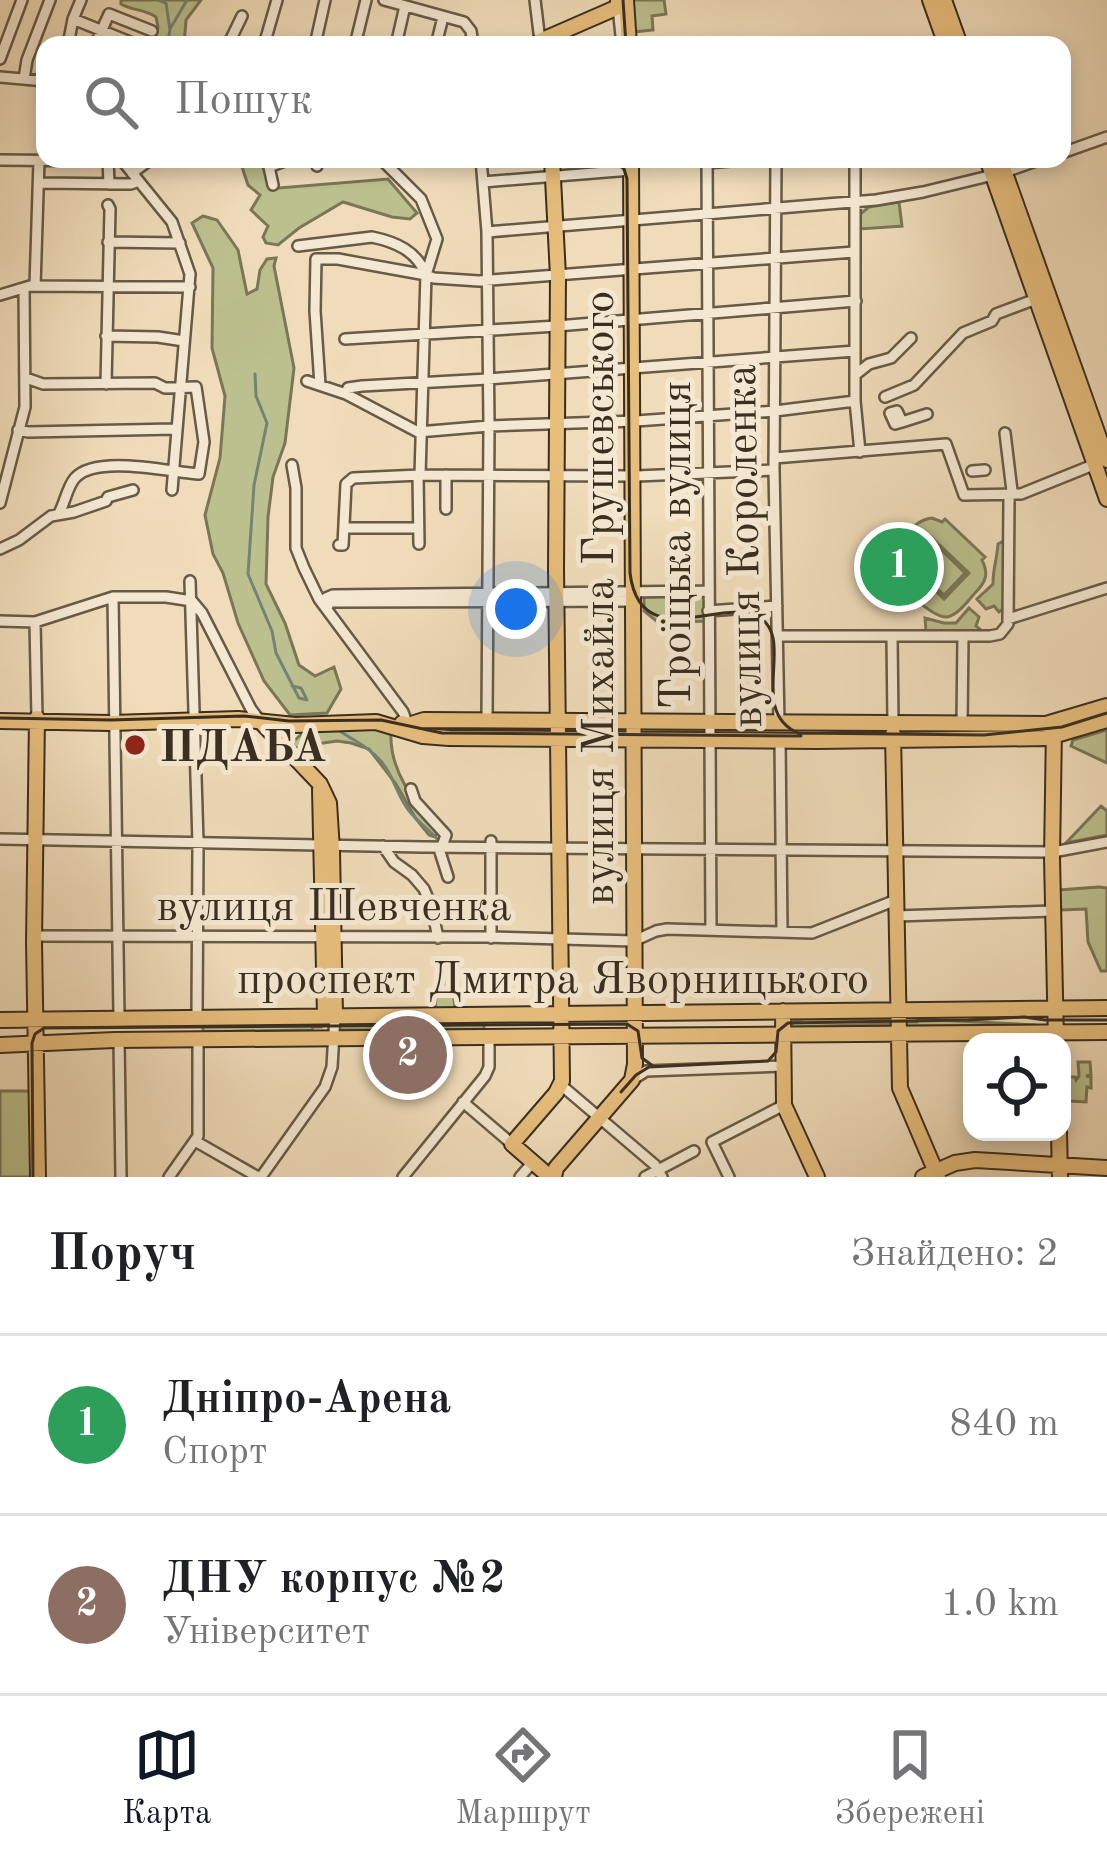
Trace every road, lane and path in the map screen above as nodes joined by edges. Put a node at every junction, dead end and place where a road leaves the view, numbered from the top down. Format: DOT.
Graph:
graph roads {
  1 [pos="22,0"];
  2 [pos="50,0"];
  3 [pos="81,0"];
  4 [pos="278,0"];
  5 [pos="326,0"];
  6 [pos="366,0"];
  7 [pos="384,0"];
  8 [pos="535,0"];
  9 [pos="930,0"];
  10 [pos="944,0"];
  11 [pos="621,2"];
  12 [pos="405,6"];
  13 [pos="242,16"];
  14 [pos="443,17"];
  15 [pos="73,19"];
  16 [pos="101,30"];
  17 [pos="152,31"];
  18 [pos="36,36"];
  19 [pos="70,36"];
  20 [pos="99,36"];
  21 [pos="114,36"];
  22 [pos="232,36"];
  23 [pos="267,36"];
  24 [pos="317,36"];
  25 [pos="357,36"];
  26 [pos="397,36"];
  27 [pos="438,36"];
  28 [pos="471,36"];
  29 [pos="539,36"];
  30 [pos="554,36"];
  31 [pos="625,36"];
  32 [pos="943,36"];
  33 [pos="957,36"];
  34 [pos="36,37"];
  35 [pos="4,41"];
  36 [pos="0,59"];
  37 [pos="0,77"];
  38 [pos="24,79"];
  39 [pos="36,80"];
  40 [pos="1107,137"];
  41 [pos="1071,150"];
  42 [pos="0,160"];
  43 [pos="36,161"];
  44 [pos="39,168"];
  45 [pos="107,168"];
  46 [pos="128,168"];
  47 [pos="142,168"];
  48 [pos="268,168"];
  49 [pos="390,168"];
  50 [pos="482,168"];
  51 [pos="548,168"];
  52 [pos="553,168"];
  53 [pos="559,168"];
  54 [pos="599,168"];
  55 [pos="618,168"];
  56 [pos="631,168"];
  57 [pos="707,168"];
  58 [pos="776,168"];
  59 [pos="855,168"];
  60 [pos="998,170"];
  61 [pos="600,172"];
  62 [pos="135,177"];
  63 [pos="483,182"];
  64 [pos="39,183"];
  65 [pos="110,184"];
  66 [pos="273,185"];
  67 [pos="854,202"];
  68 [pos="108,205"];
  69 [pos="776,208"];
  70 [pos="706,214"];
  71 [pos="631,220"];
  72 [pos="557,226"];
  73 [pos="487,232"];
  74 [pos="108,242"];
  75 [pos="180,243"];
  76 [pos="298,246"];
  77 [pos="854,252"];
  78 [pos="776,259"];
  79 [pos="707,264"];
  80 [pos="632,270"];
  81 [pos="426,274"];
  82 [pos="558,277"];
  83 [pos="488,280"];
  84 [pos="107,286"];
  85 [pos="30,287"];
  86 [pos="190,287"];
  87 [pos="0,295"];
  88 [pos="1036,299"];
  89 [pos="856,301"];
  90 [pos="776,308"];
  91 [pos="706,314"];
  92 [pos="632,320"];
  93 [pos="557,326"];
  94 [pos="488,330"];
  95 [pos="425,334"];
  96 [pos="106,336"];
  97 [pos="911,338"];
  98 [pos="345,339"];
  99 [pos="184,341"];
  100 [pos="855,351"];
  101 [pos="776,358"];
  102 [pos="706,363"];
  103 [pos="632,368"];
  104 [pos="557,374"];
  105 [pos="855,375"];
  106 [pos="26,379"];
  107 [pos="488,379"];
  108 [pos="307,381"];
  109 [pos="424,383"];
  110 [pos="106,384"];
  111 [pos="320,385"];
  112 [pos="179,388"];
  113 [pos="346,394"];
  114 [pos="885,398"];
  115 [pos="855,401"];
  116 [pos="775,410"];
  117 [pos="927,414"];
  118 [pos="707,415"];
  119 [pos="633,422"];
  120 [pos="902,422"];
  121 [pos="557,423"];
  122 [pos="489,426"];
  123 [pos="175,429"];
  124 [pos="18,430"];
  125 [pos="421,431"];
  126 [pos="1005,433"];
  127 [pos="860,452"];
  128 [pos="450,457"];
  129 [pos="774,458"];
  130 [pos="1104,461"];
  131 [pos="292,465"];
  132 [pos="774,470"];
  133 [pos="985,470"];
  134 [pos="173,471"];
  135 [pos="973,471"];
  136 [pos="707,472"];
  137 [pos="419,475"];
  138 [pos="448,475"];
  139 [pos="489,475"];
  140 [pos="557,475"];
  141 [pos="633,476"];
  142 [pos="133,490"];
  143 [pos="172,490"];
  144 [pos="1012,494"];
  145 [pos="1107,499"];
  146 [pos="0,503"];
  147 [pos="446,509"];
  148 [pos="58,513"];
  149 [pos="344,528"];
  150 [pos="418,528"];
  151 [pos="419,544"];
  152 [pos="339,545"];
  153 [pos="0,549"];
  154 [pos="190,581"];
  155 [pos="1107,587"];
  156 [pos="708,591"];
  157 [pos="113,597"];
  158 [pos="633,597"];
  159 [pos="556,598"];
  160 [pos="490,599"];
  161 [pos="192,601"];
  162 [pos="327,603"];
  163 [pos="777,606"];
  164 [pos="708,610"];
  165 [pos="0,621"];
  166 [pos="35,622"];
  167 [pos="1008,622"];
  168 [pos="778,636"];
  169 [pos="892,636"];
  170 [pos="963,636"];
  171 [pos="1107,706"];
  172 [pos="195,718"];
  173 [pos="258,718"];
  174 [pos="0,719"];
  175 [pos="37,720"];
  176 [pos="487,720"];
  177 [pos="1107,720"];
  178 [pos="114,721"];
  179 [pos="559,721"];
  180 [pos="633,721"];
  181 [pos="709,721"];
  182 [pos="308,722"];
  183 [pos="779,722"];
  184 [pos="962,724"];
  185 [pos="406,726"];
  186 [pos="276,729"];
  187 [pos="1054,730"];
  188 [pos="893,731"];
  189 [pos="559,739"];
  190 [pos="633,739"];
  191 [pos="709,740"];
  192 [pos="780,740"];
  193 [pos="410,789"];
  194 [pos="0,839"];
  195 [pos="35,839"];
  196 [pos="116,840"];
  197 [pos="198,842"];
  198 [pos="1107,842"];
  199 [pos="491,843"];
  200 [pos="326,844"];
  201 [pos="383,846"];
  202 [pos="443,846"];
  203 [pos="560,846"];
  204 [pos="633,847"];
  205 [pos="710,849"];
  206 [pos="781,849"];
  207 [pos="895,850"];
  208 [pos="1052,852"];
  209 [pos="448,877"];
  210 [pos="896,908"];
  211 [pos="1053,911"];
  212 [pos="711,930"];
  213 [pos="782,932"];
  214 [pos="34,936"];
  215 [pos="118,936"];
  216 [pos="198,936"];
  217 [pos="328,937"];
  218 [pos="437,938"];
  219 [pos="491,938"];
  220 [pos="560,939"];
  221 [pos="634,941"];
  222 [pos="1056,1008"];
  223 [pos="1107,1008"];
  224 [pos="898,1010"];
  225 [pos="783,1011"];
  226 [pos="489,1013"];
  227 [pos="635,1013"];
  228 [pos="561,1014"];
  229 [pos="330,1015"];
  230 [pos="197,1016"];
  231 [pos="119,1017"];
  232 [pos="35,1018"];
  233 [pos="0,1020"];
  234 [pos="1107,1032"];
  235 [pos="898,1033"];
  236 [pos="1056,1033"];
  237 [pos="783,1035"];
  238 [pos="963,1035"];
  239 [pos="561,1036"];
  240 [pos="635,1036"];
  241 [pos="1071,1036"];
  242 [pos="489,1037"];
  243 [pos="330,1038"];
  244 [pos="119,1040"];
  245 [pos="198,1040"];
  246 [pos="36,1042"];
  247 [pos="0,1045"];
  248 [pos="784,1066"];
  249 [pos="632,1081"];
  250 [pos="561,1084"];
  251 [pos="463,1102"];
  252 [pos="784,1105"];
  253 [pos="600,1118"];
  254 [pos="195,1141"];
  255 [pos="1059,1141"];
  256 [pos="512,1144"];
  257 [pos="694,1151"];
  258 [pos="1107,1168"];
  259 [pos="547,1170"];
  260 [pos="1060,1171"];
  261 [pos="660,1173"];
  262 [pos="409,1175"];
  263 [pos="932,1175"];
  264 [pos="38,1177"];
  265 [pos="121,1177"];
  266 [pos="169,1177"];
  267 [pos="259,1177"];
  268 [pos="520,1177"];
  269 [pos="645,1177"];
  270 [pos="729,1177"];
  271 [pos="817,1177"];
  1 -- 35 [label="street"];
  2 -- 18 [label="street"];
  3 -- 15 [label="street"];
  4 -- 23 [label="street"];
  5 -- 24 [label="street"];
  6 -- 25 [label="street"];
  7 -- 12 [label="street"];
  8 -- 29 [label="street"];
  9 -- 32 [label="main road"];
  10 -- 33 [label="main road"];
  11 -- 30 [label="main road"];
  11 -- 31 [label="main road"];
  12 -- 14 [label="street"];
  12 -- 26 [label="street"];
  13 -- 22 [label="street"];
  14 -- 27 [label="street"];
  14 -- 28 [label="street"];
  15 -- 16 [label="street"];
  15 -- 19 [label="street"];
  16 -- 17 [label="street"];
  16 -- 20 [label="street"];
  16 -- 21 [label="street"];
  34 -- 38 [label="street"];
  35 -- 36 [label="street"];
  37 -- 38 [label="street"];
  38 -- 39 [label="street"];
  40 -- 41 [label="street"];
  42 -- 43 [label="street"];
  44 -- 64 [label="street"];
  45 -- 65 [label="street"];
  46 -- 62 [label="street"];
  47 -- 62 [label="street"];
  48 -- 66 [label="street"];
  49 -- 81 [label="street"];
  50 -- 63 [label="street"];
  51 -- 63 [label="street"];
  52 -- 72 [label="main road"];
  53 -- 61 [label="street"];
  54 -- 61 [label="street"];
  55 -- 61 [label="street"];
  56 -- 71 [label="main road, вулиця Михайла Грушевського"];
  57 -- 70 [label="street, Троїцька вулиця"];
  58 -- 69 [label="street, вулиця Короленка"];
  59 -- 67 [label="street"];
  60 -- 67 [label="street"];
  60 -- 88 [label="main road"];
  60 -- 130 [label="main road"];
  62 -- 65 [label="street"];
  62 -- 75 [label="street"];
  63 -- 73 [label="street"];
  64 -- 65 [label="street"];
  64 -- 85 [label="street"];
  67 -- 69 [label="street"];
  67 -- 77 [label="street"];
  68 -- 74 [label="street"];
  69 -- 70 [label="street"];
  69 -- 78 [label="street, вулиця Короленка"];
  70 -- 71 [label="street"];
  70 -- 79 [label="street, Троїцька вулиця"];
  71 -- 72 [label="street"];
  71 -- 80 [label="main road, вулиця Михайла Грушевського"];
  72 -- 73 [label="street"];
  72 -- 82 [label="main road"];
  73 -- 83 [label="street"];
  74 -- 75 [label="street"];
  74 -- 84 [label="street"];
  75 -- 86 [label="street"];
  76 -- 81 [label="street"];
  77 -- 78 [label="street"];
  77 -- 89 [label="street"];
  78 -- 79 [label="street"];
  78 -- 90 [label="street, вулиця Короленка"];
  79 -- 80 [label="street"];
  79 -- 91 [label="street, Троїцька вулиця"];
  80 -- 82 [label="street"];
  80 -- 92 [label="main road, вулиця Михайла Грушевського"];
  81 -- 83 [label="street"];
  81 -- 95 [label="street"];
  81 -- 111 [label="street"];
  82 -- 83 [label="street"];
  82 -- 93 [label="main road"];
  83 -- 94 [label="street"];
  84 -- 85 [label="street"];
  84 -- 86 [label="street"];
  84 -- 96 [label="street"];
  85 -- 87 [label="street"];
  85 -- 106 [label="street"];
  86 -- 99 [label="street"];
  88 -- 114 [label="street"];
  88 -- 130 [label="main road"];
  89 -- 90 [label="street"];
  89 -- 100 [label="street"];
  90 -- 91 [label="street"];
  90 -- 101 [label="street, вулиця Короленка"];
  91 -- 92 [label="street"];
  91 -- 102 [label="street, Троїцька вулиця"];
  92 -- 93 [label="street"];
  92 -- 103 [label="main road, вулиця Михайла Грушевського"];
  93 -- 94 [label="street"];
  93 -- 104 [label="main road"];
  94 -- 95 [label="street"];
  94 -- 107 [label="street"];
  95 -- 98 [label="street"];
  95 -- 109 [label="street"];
  96 -- 99 [label="street"];
  96 -- 110 [label="street"];
  97 -- 105 [label="street"];
  99 -- 112 [label="street"];
  100 -- 101 [label="street"];
  100 -- 105 [label="street"];
  101 -- 102 [label="street"];
  101 -- 116 [label="street, вулиця Короленка"];
  102 -- 103 [label="street"];
  102 -- 118 [label="street, Троїцька вулиця"];
  103 -- 104 [label="street"];
  103 -- 119 [label="main road, вулиця Михайла Грушевського"];
  104 -- 107 [label="street"];
  104 -- 121 [label="main road"];
  105 -- 115 [label="street"];
  106 -- 110 [label="street"];
  106 -- 124 [label="street"];
  107 -- 109 [label="street"];
  107 -- 122 [label="street"];
  108 -- 111 [label="street"];
  109 -- 113 [label="street"];
  109 -- 125 [label="street"];
  110 -- 112 [label="street"];
  111 -- 113 [label="street"];
  112 -- 123 [label="street"];
  112 -- 134 [label="street"];
  113 -- 125 [label="street"];
  115 -- 116 [label="street"];
  115 -- 127 [label="street"];
  116 -- 118 [label="street"];
  116 -- 129 [label="street, вулиця Короленка"];
  117 -- 120 [label="street"];
  118 -- 119 [label="street"];
  118 -- 136 [label="street, Троїцька вулиця"];
  119 -- 121 [label="street"];
  119 -- 141 [label="main road, вулиця Михайла Грушевського"];
  121 -- 122 [label="street"];
  121 -- 140 [label="main road"];
  122 -- 125 [label="street"];
  122 -- 139 [label="street"];
  123 -- 124 [label="street"];
  123 -- 134 [label="street"];
  124 -- 146 [label="street"];
  125 -- 137 [label="street"];
  126 -- 144 [label="street"];
  127 -- 129 [label="street"];
  127 -- 144 [label="street"];
  128 -- 138 [label="street"];
  129 -- 132 [label="street, вулиця Короленка"];
  130 -- 144 [label="street"];
  130 -- 145 [label="main road"];
  131 -- 162 [label="street"];
  132 -- 136 [label="street"];
  132 -- 163 [label="street, вулиця Короленка"];
  133 -- 135 [label="street"];
  134 -- 143 [label="street"];
  134 -- 148 [label="street"];
  136 -- 141 [label="street"];
  136 -- 156 [label="street, Троїцька вулиця"];
  137 -- 138 [label="street"];
  137 -- 149 [label="street"];
  137 -- 150 [label="street"];
  138 -- 139 [label="street"];
  138 -- 147 [label="street"];
  139 -- 140 [label="street"];
  139 -- 160 [label="street"];
  140 -- 141 [label="street"];
  140 -- 159 [label="main road"];
  141 -- 158 [label="main road, вулиця Михайла Грушевського"];
  142 -- 148 [label="street"];
  144 -- 167 [label="street"];
  148 -- 153 [label="street"];
  149 -- 150 [label="street"];
  149 -- 152 [label="street"];
  150 -- 151 [label="street"];
  154 -- 161 [label="street"];
  155 -- 167 [label="street"];
  156 -- 158 [label="street"];
  156 -- 164 [label="street, Троїцька вулиця"];
  157 -- 161 [label="street"];
  157 -- 166 [label="street"];
  157 -- 178 [label="street"];
  158 -- 159 [label="street"];
  158 -- 180 [label="main road, вулиця Михайла Грушевського"];
  159 -- 160 [label="street"];
  159 -- 179 [label="main road"];
  160 -- 162 [label="street"];
  160 -- 176 [label="street"];
  161 -- 172 [label="street"];
  161 -- 173 [label="street"];
  162 -- 185 [label="street"];
  163 -- 164 [label="street"];
  163 -- 168 [label="street, вулиця Короленка"];
  164 -- 181 [label="street, Троїцька вулиця"];
  165 -- 166 [label="street"];
  166 -- 175 [label="street"];
  167 -- 170 [label="street"];
  168 -- 169 [label="street"];
  168 -- 183 [label="street, вулиця Короленка"];
  169 -- 170 [label="street"];
  169 -- 188 [label="street"];
  170 -- 184 [label="street"];
  171 -- 187 [label="main road"];
  172 -- 173 [label="main road"];
  172 -- 178 [label="main road"];
  172 -- 197 [label="street"];
  173 -- 182 [label="main road"];
  173 -- 186 [label="main road"];
  174 -- 175 [label="main road"];
  175 -- 178 [label="main road"];
  175 -- 195 [label="main road"];
  176 -- 179 [label="main road"];
  176 -- 185 [label="main road"];
  177 -- 187 [label="main road"];
  178 -- 196 [label="street"];
  179 -- 180 [label="main road"];
  179 -- 189 [label="main road"];
  180 -- 181 [label="main road"];
  180 -- 190 [label="main road, вулиця Михайла Грушевського"];
  181 -- 183 [label="main road"];
  181 -- 191 [label="street, Троїцька вулиця"];
  182 -- 185 [label="main road"];
  182 -- 186 [label="main road"];
  183 -- 188 [label="main road"];
  183 -- 192 [label="street, вулиця Короленка"];
  184 -- 187 [label="main road"];
  184 -- 188 [label="main road"];
  185 -- 189 [label="main road"];
  186 -- 200 [label="main road"];
  187 -- 188 [label="main road"];
  187 -- 208 [label="main road"];
  188 -- 192 [label="main road"];
  188 -- 207 [label="main road"];
  189 -- 190 [label="main road"];
  189 -- 203 [label="main road"];
  190 -- 191 [label="main road"];
  190 -- 204 [label="main road, вулиця Михайла Грушевського"];
  191 -- 192 [label="main road"];
  191 -- 205 [label="street, Троїцька вулиця"];
  192 -- 206 [label="street, вулиця Короленка"];
  193 -- 202 [label="street"];
  194 -- 195 [label="street"];
  195 -- 196 [label="street"];
  195 -- 214 [label="main road"];
  196 -- 197 [label="street"];
  196 -- 215 [label="street"];
  197 -- 200 [label="street"];
  197 -- 216 [label="street"];
  198 -- 208 [label="street"];
  199 -- 202 [label="street"];
  199 -- 203 [label="street"];
  199 -- 219 [label="street"];
  200 -- 201 [label="street"];
  200 -- 217 [label="main road"];
  201 -- 202 [label="street"];
  201 -- 218 [label="street"];
  202 -- 209 [label="street"];
  203 -- 204 [label="street"];
  203 -- 220 [label="main road"];
  204 -- 205 [label="street"];
  204 -- 221 [label="main road, вулиця Михайла Грушевського"];
  205 -- 206 [label="street"];
  205 -- 212 [label="street, Троїцька вулиця"];
  206 -- 207 [label="street"];
  206 -- 213 [label="street, вулиця Короленка"];
  207 -- 208 [label="street"];
  207 -- 210 [label="main road"];
  208 -- 211 [label="main road"];
  210 -- 211 [label="street, вулиця Шевченка"];
  210 -- 213 [label="street, вулиця Шевченка"];
  210 -- 224 [label="main road"];
  211 -- 222 [label="main road"];
  212 -- 213 [label="street, вулиця Шевченка"];
  212 -- 221 [label="street, вулиця Шевченка"];
  214 -- 215 [label="street, вулиця Шевченка"];
  214 -- 232 [label="main road"];
  215 -- 216 [label="street, вулиця Шевченка"];
  215 -- 231 [label="street"];
  216 -- 217 [label="street, вулиця Шевченка"];
  216 -- 230 [label="street"];
  217 -- 218 [label="street, вулиця Шевченка"];
  217 -- 229 [label="main road"];
  218 -- 219 [label="street, вулиця Шевченка"];
  219 -- 220 [label="street, вулиця Шевченка"];
  220 -- 221 [label="street, вулиця Шевченка"];
  220 -- 228 [label="main road"];
  221 -- 227 [label="main road, вулиця Михайла Грушевського"];
  222 -- 223 [label="main road, проспект Дмитра Яворницького"];
  222 -- 224 [label="main road, проспект Дмитра Яворницького"];
  222 -- 236 [label="main road"];
  224 -- 225 [label="main road, проспект Дмитра Яворницького"];
  224 -- 235 [label="main road"];
  225 -- 227 [label="main road, проспект Дмитра Яворницького"];
  225 -- 237 [label="main road"];
  226 -- 228 [label="main road, проспект Дмитра Яворницького"];
  226 -- 229 [label="main road, проспект Дмитра Яворницького"];
  226 -- 242 [label="main road"];
  227 -- 228 [label="main road, проспект Дмитра Яворницького"];
  227 -- 240 [label="main road, вулиця Михайла Грушевського"];
  228 -- 239 [label="main road"];
  229 -- 230 [label="main road, проспект Дмитра Яворницького"];
  229 -- 243 [label="street"];
  230 -- 231 [label="main road, проспект Дмитра Яворницького"];
  231 -- 232 [label="main road, проспект Дмитра Яворницького"];
  232 -- 233 [label="main road, проспект Дмитра Яворницького"];
  232 -- 246 [label="main road"];
  234 -- 241 [label="main road, проспект Дмитра Яворницького"];
  235 -- 237 [label="main road, проспект Дмитра Яворницького"];
  235 -- 238 [label="main road, проспект Дмитра Яворницького"];
  235 -- 263 [label="main road"];
  237 -- 240 [label="main road, проспект Дмитра Яворницького"];
  237 -- 248 [label="main road"];
  239 -- 240 [label="main road, проспект Дмитра Яворницького"];
  239 -- 242 [label="main road, проспект Дмитра Яворницького"];
  239 -- 250 [label="main road"];
  240 -- 249 [label="main road, вулиця Михайла Грушевського"];
  242 -- 243 [label="main road, проспект Дмитра Яворницького"];
  242 -- 251 [label="street"];
  243 -- 245 [label="main road, проспект Дмитра Яворницького"];
  243 -- 267 [label="street"];
  244 -- 245 [label="main road, проспект Дмитра Яворницького"];
  244 -- 246 [label="main road, проспект Дмитра Яворницького"];
  244 -- 265 [label="street"];
  245 -- 254 [label="street"];
  246 -- 247 [label="main road, проспект Дмитра Яворницького"];
  246 -- 264 [label="main road"];
  248 -- 249 [label="street"];
  248 -- 252 [label="main road"];
  249 -- 253 [label="main road"];
  250 -- 253 [label="street"];
  250 -- 256 [label="main road"];
  251 -- 256 [label="street"];
  251 -- 262 [label="street"];
  252 -- 270 [label="street"];
  252 -- 271 [label="main road"];
  253 -- 259 [label="main road"];
  253 -- 261 [label="street"];
  254 -- 266 [label="street"];
  254 -- 267 [label="street"];
  255 -- 260 [label="main road"];
  256 -- 259 [label="main road"];
  257 -- 261 [label="street"];
  258 -- 260 [label="main road"];
  259 -- 268 [label="street"];
  260 -- 263 [label="main road"];
  261 -- 269 [label="street"];
}
